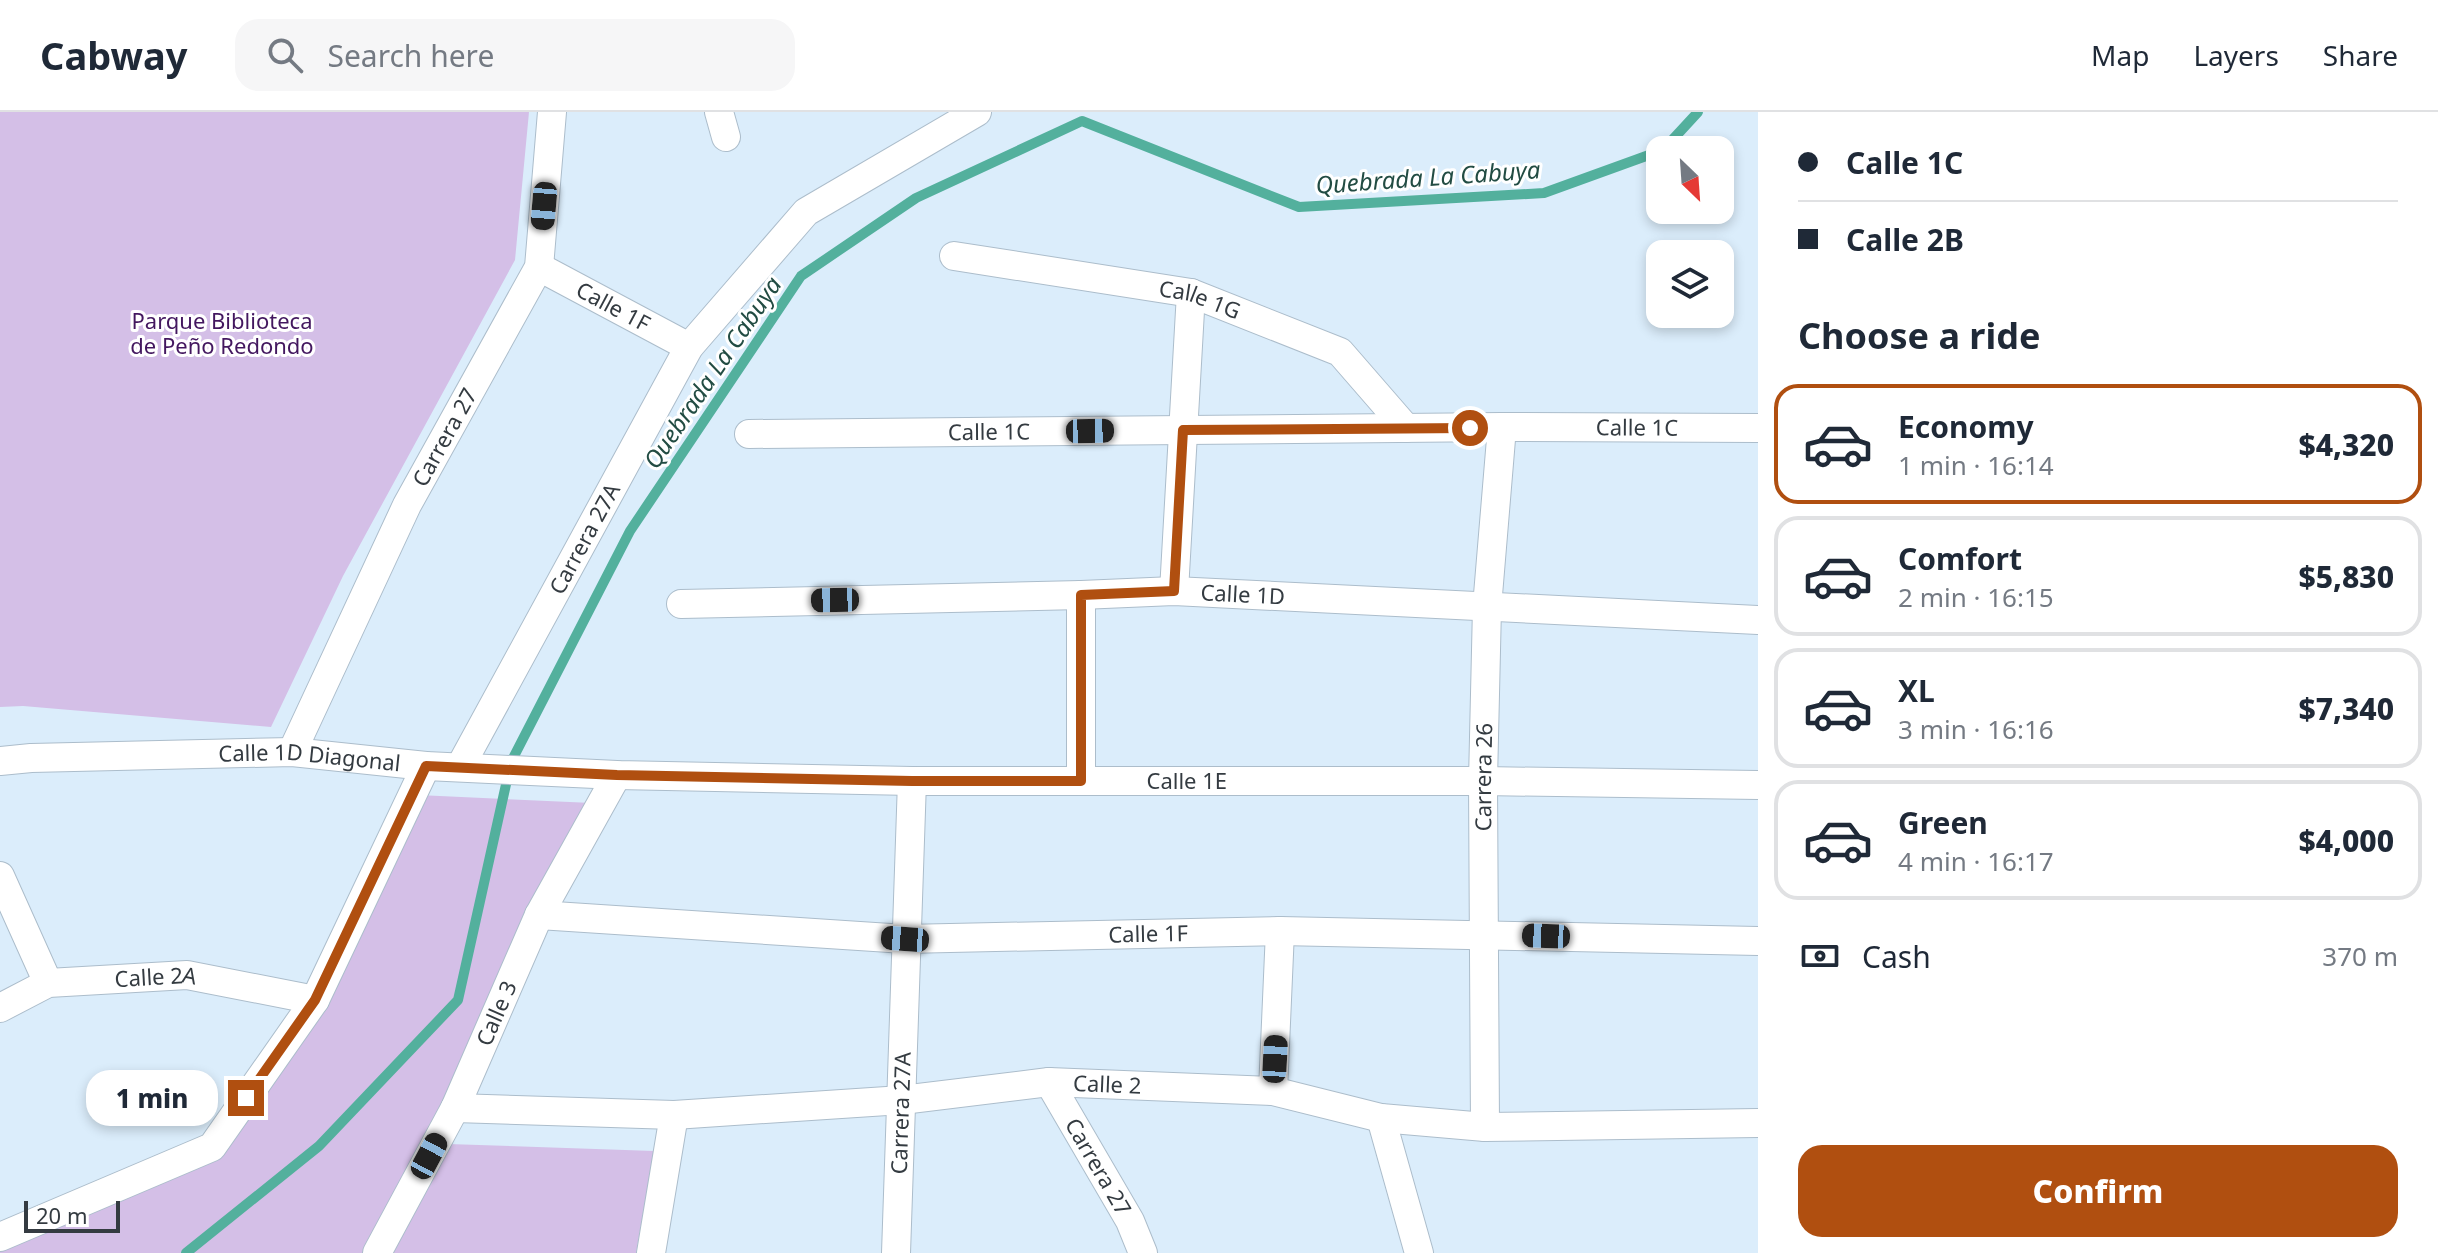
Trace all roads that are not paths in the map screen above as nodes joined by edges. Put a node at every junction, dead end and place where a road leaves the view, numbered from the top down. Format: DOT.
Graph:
graph roads {
  1 [pos="977,112"];
  2 [pos="556,113"];
  3 [pos="954,256"];
  4 [pos="539,267"];
  5 [pos="1191,293"];
  6 [pos="689,347"];
  7 [pos="1502,427"];
  8 [pos="1406,428"];
  9 [pos="1758,428"];
  10 [pos="1183,430"];
  11 [pos="749,434"];
  12 [pos="1174,591"];
  13 [pos="1081,595"];
  14 [pos="681,604"];
  15 [pos="1487,607"];
  16 [pos="1758,620"];
  17 [pos="292,752"];
  18 [pos="0,761"];
  19 [pos="426,766"];
  20 [pos="474,767"];
  21 [pos="617,775"];
  22 [pos="912,781"];
  23 [pos="1081,781"];
  24 [pos="1483,781"];
  25 [pos="1758,785"];
  26 [pos="0,876"];
  27 [pos="539,915"];
  28 [pos="1280,931"];
  29 [pos="1485,935"];
  30 [pos="905,939"];
  31 [pos="1758,941"];
  32 [pos="48,983"];
  33 [pos="315,1000"];
  34 [pos="0,1008"];
  35 [pos="1049,1082"];
  36 [pos="1273,1091"];
  37 [pos="902,1100"];
  38 [pos="455,1108"];
  39 [pos="674,1115"];
  40 [pos="1381,1118"];
  41 [pos="1758,1123"];
  42 [pos="1485,1127"];
  43 [pos="0,1237"];
  44 [pos="377,1253"];
  45 [pos="651,1253"];
  46 [pos="896,1253"];
  47 [pos="1143,1253"];
  48 [pos="1419,1253"];
  1 -- 6 [label="street, Carrera 27A"];
  2 -- 4 [label="street, Carrera 27"];
  3 -- 5 [label="street, Calle 1G"];
  4 -- 6 [label="street, Calle 1F"];
  4 -- 17 [label="street, Carrera 27"];
  5 -- 8 [label="street, Calle 1G"];
  5 -- 10 [label="street"];
  6 -- 20 [label="street, Carrera 27A"];
  7 -- 8 [label="street, Calle 1C"];
  7 -- 9 [label="street, Calle 1C"];
  7 -- 15 [label="street, Carrera 26"];
  8 -- 10 [label="street, Calle 1C"];
  10 -- 11 [label="street, Calle 1C"];
  10 -- 12 [label="street"];
  12 -- 13 [label="street, Calle 1D"];
  12 -- 15 [label="street, Calle 1D"];
  13 -- 14 [label="street, Calle 1D"];
  13 -- 23 [label="street"];
  15 -- 16 [label="street, Calle 1D"];
  15 -- 24 [label="street, Carrera 26"];
  17 -- 18 [label="street, Calle 1D Diagonal"];
  17 -- 19 [label="street, Calle 1D Diagonal"];
  19 -- 20 [label="street, Calle 1D Diagonal"];
  19 -- 33 [label="street"];
  20 -- 21 [label="street, Calle 1D Diagonal"];
  21 -- 22 [label="street, Calle 1E"];
  21 -- 27 [label="street, Calle 3"];
  22 -- 23 [label="street, Calle 1E"];
  22 -- 30 [label="street, Carrera 27A"];
  23 -- 24 [label="street, Calle 1E"];
  24 -- 25 [label="street, Calle 1E"];
  24 -- 29 [label="street, Carrera 26"];
  26 -- 32 [label="street"];
  27 -- 30 [label="street, Calle 1F"];
  27 -- 38 [label="street, Calle 3"];
  28 -- 29 [label="street, Calle 1F"];
  28 -- 30 [label="street, Calle 1F"];
  28 -- 36 [label="street"];
  29 -- 31 [label="street, Calle 1F"];
  29 -- 42 [label="street, Carrera 26"];
  30 -- 37 [label="street, Carrera 27A"];
  32 -- 33 [label="street, Calle 2A"];
  32 -- 34 [label="street, Calle 2A"];
  33 -- 43 [label="street"];
  35 -- 36 [label="street, Calle 2"];
  35 -- 37 [label="street, Calle 2"];
  35 -- 47 [label="street, Carrera 27"];
  36 -- 40 [label="street, Calle 2"];
  37 -- 39 [label="street, Calle 2"];
  37 -- 46 [label="street, Carrera 27A"];
  38 -- 39 [label="street, Calle 2"];
  38 -- 44 [label="street, Calle 3"];
  39 -- 45 [label="street"];
  40 -- 42 [label="street, Calle 2"];
  40 -- 48 [label="street"];
  41 -- 42 [label="street, Calle 2"];
}
